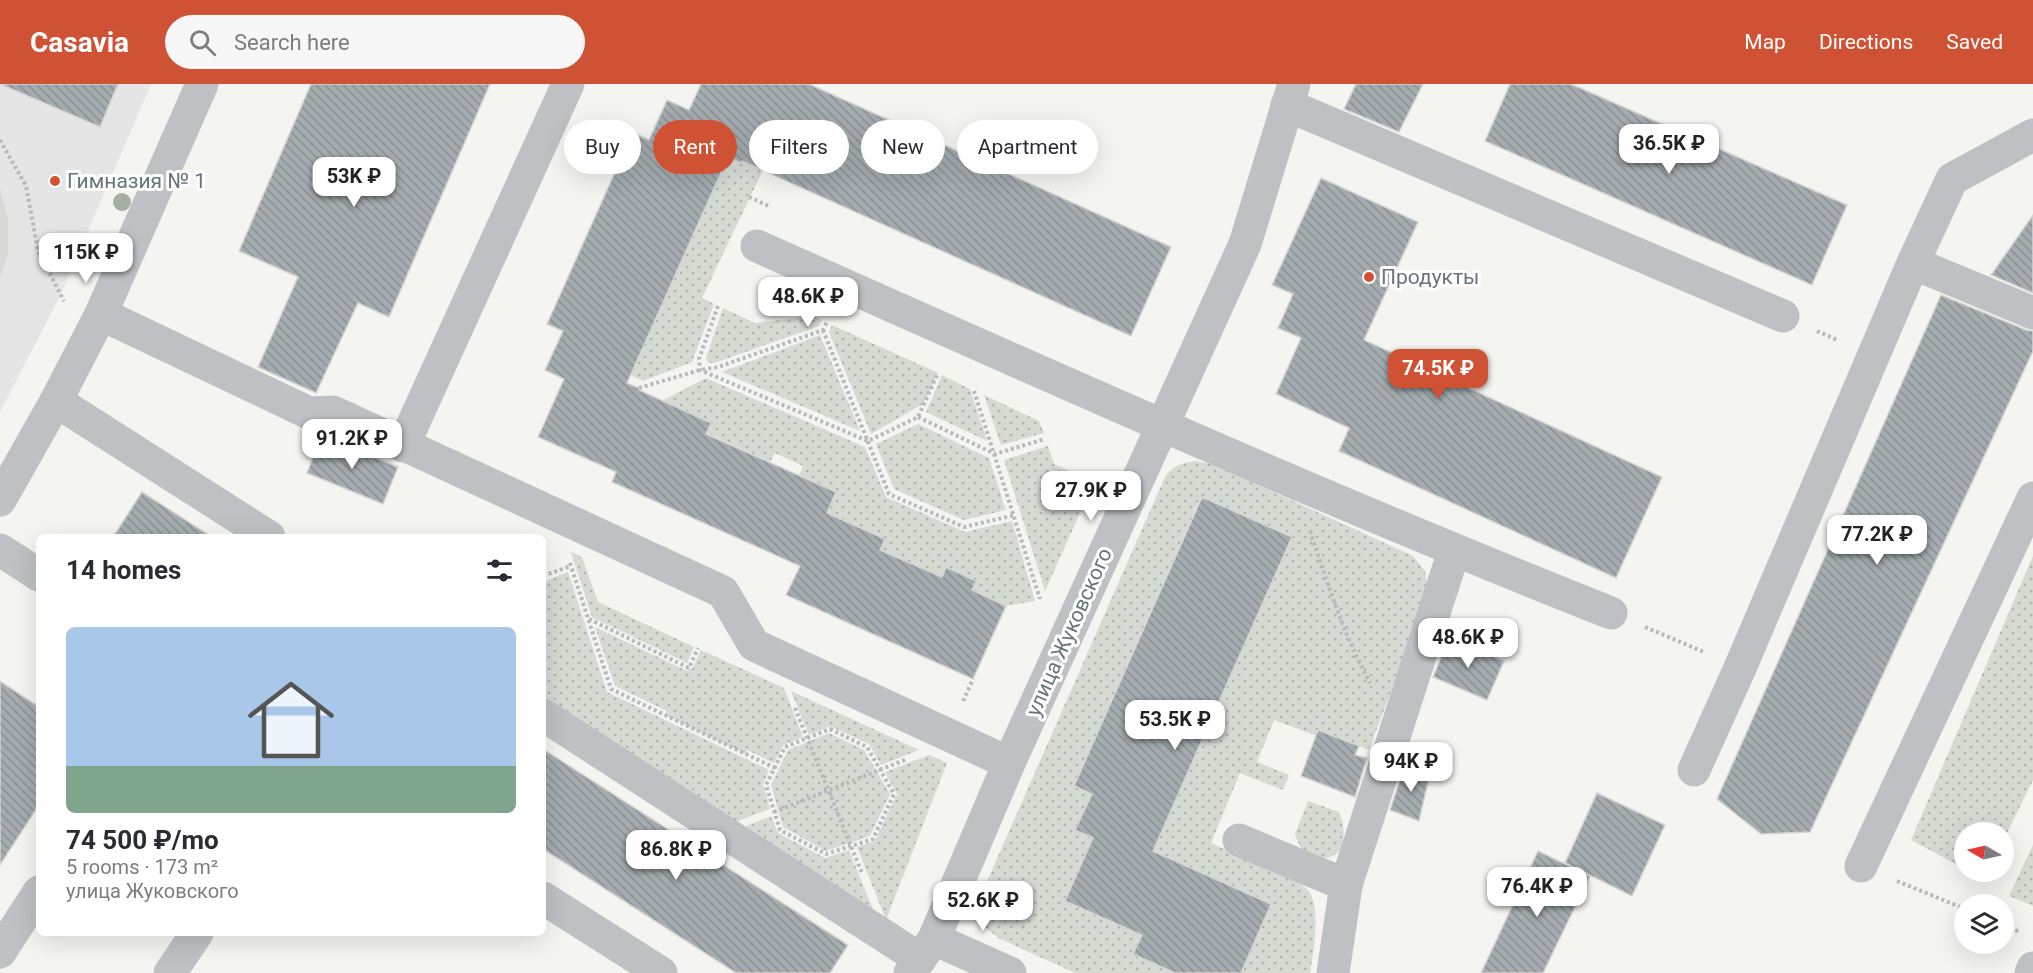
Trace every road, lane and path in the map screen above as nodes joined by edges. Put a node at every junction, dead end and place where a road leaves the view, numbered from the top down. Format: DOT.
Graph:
graph roads {
  1 [pos="202,84"];
  2 [pos="568,84"];
  3 [pos="1291,94"];
  4 [pos="2033,135"];
  5 [pos="0,140"];
  6 [pos="757,246"];
  7 [pos="1913,263"];
  8 [pos="65,302"];
  9 [pos="718,306"];
  10 [pos="2033,313"];
  11 [pos="101,314"];
  12 [pos="1783,316"];
  13 [pos="827,322"];
  14 [pos="823,330"];
  15 [pos="1874,356"];
  16 [pos="700,370"];
  17 [pos="938,373"];
  18 [pos="639,388"];
  19 [pos="974,391"];
  20 [pos="56,401"];
  21 [pos="918,417"];
  22 [pos="1163,425"];
  23 [pos="1046,439"];
  24 [pos="868,441"];
  25 [pos="403,446"];
  26 [pos="995,454"];
  27 [pos="1,495"];
  28 [pos="2033,498"];
  29 [pos="1015,514"];
  30 [pos="555,516"];
  31 [pos="1308,526"];
  32 [pos="264,534"];
  33 [pos="0,550"];
  34 [pos="1454,551"];
  35 [pos="570,566"];
  36 [pos="36,573"];
  37 [pos="546,575"];
  38 [pos="1041,599"];
  39 [pos="1611,613"];
  40 [pos="588,619"];
  41 [pos="698,648"];
  42 [pos="1740,668"];
  43 [pos="791,699"];
  44 [pos="546,717"];
  45 [pos="1396,731"];
  46 [pos="807,738"];
  47 [pos="913,757"];
  48 [pos="1009,763"];
  49 [pos="775,768"];
  50 [pos="880,770"];
  51 [pos="1694,770"];
  52 [pos="829,790"];
  53 [pos="774,812"];
  54 [pos="723,832"];
  55 [pos="1239,840"];
  56 [pos="851,846"];
  57 [pos="1861,866"];
  58 [pos="864,877"];
  59 [pos="1346,885"];
  60 [pos="1927,893"];
  61 [pos="36,897"];
  62 [pos="546,900"];
  63 [pos="1954,904"];
  64 [pos="195,936"];
  65 [pos="0,952"];
  66 [pos="921,957"];
  67 [pos="2033,968"];
  68 [pos="170,973"];
  69 [pos="661,973"];
  70 [pos="1010,973"];
  71 [pos="1333,973"];
  72 [pos="2031,973"];
  1 -- 11 [label="street"];
  2 -- 25 [label="street"];
  3 -- 12 [label="street"];
  3 -- 22 [label="street, улица Жуковского"];
  4 -- 7 [label="street"];
  5 -- 8 [label="path"];
  6 -- 22 [label="street"];
  7 -- 10 [label="street"];
  7 -- 15 [label="street"];
  9 -- 16 [label="path"];
  11 -- 20 [label="street"];
  11 -- 25 [label="street"];
  12 -- 15 [label="path"];
  13 -- 14 [label="path"];
  14 -- 16 [label="path"];
  14 -- 24 [label="path"];
  15 -- 42 [label="street"];
  16 -- 18 [label="path"];
  16 -- 24 [label="path"];
  17 -- 21 [label="path"];
  19 -- 26 [label="path"];
  20 -- 27 [label="street"];
  20 -- 32 [label="street"];
  21 -- 24 [label="path"];
  21 -- 26 [label="path"];
  22 -- 34 [label="street"];
  22 -- 48 [label="street, улица Жуковского"];
  23 -- 26 [label="path"];
  24 -- 29 [label="path"];
  25 -- 30 [label="street"];
  26 -- 29 [label="path"];
  28 -- 57 [label="street"];
  29 -- 38 [label="path"];
  30 -- 35 [label="path"];
  30 -- 48 [label="street"];
  31 -- 45 [label="path"];
  33 -- 36 [label="street"];
  34 -- 39 [label="street"];
  34 -- 45 [label="street"];
  35 -- 37 [label="path"];
  35 -- 40 [label="path"];
  39 -- 42 [label="path"];
  40 -- 41 [label="path"];
  40 -- 49 [label="path"];
  42 -- 51 [label="street"];
  43 -- 46 [label="path"];
  44 -- 54 [label="street"];
  45 -- 59 [label="street"];
  46 -- 49 [label="path"];
  46 -- 50 [label="path"];
  46 -- 52 [label="path"];
  47 -- 50 [label="path"];
  48 -- 66 [label="street, улица Жуковского"];
  49 -- 53 [label="path"];
  50 -- 52 [label="path"];
  50 -- 56 [label="path"];
  52 -- 53 [label="path"];
  52 -- 56 [label="path"];
  53 -- 54 [label="path"];
  53 -- 56 [label="path"];
  54 -- 66 [label="street"];
  55 -- 59 [label="street"];
  56 -- 58 [label="path"];
  59 -- 71 [label="street"];
  60 -- 63 [label="path"];
  61 -- 65 [label="street"];
  62 -- 69 [label="street"];
  64 -- 68 [label="street"];
  66 -- 70 [label="street"];
  67 -- 72 [label="street"];
}
